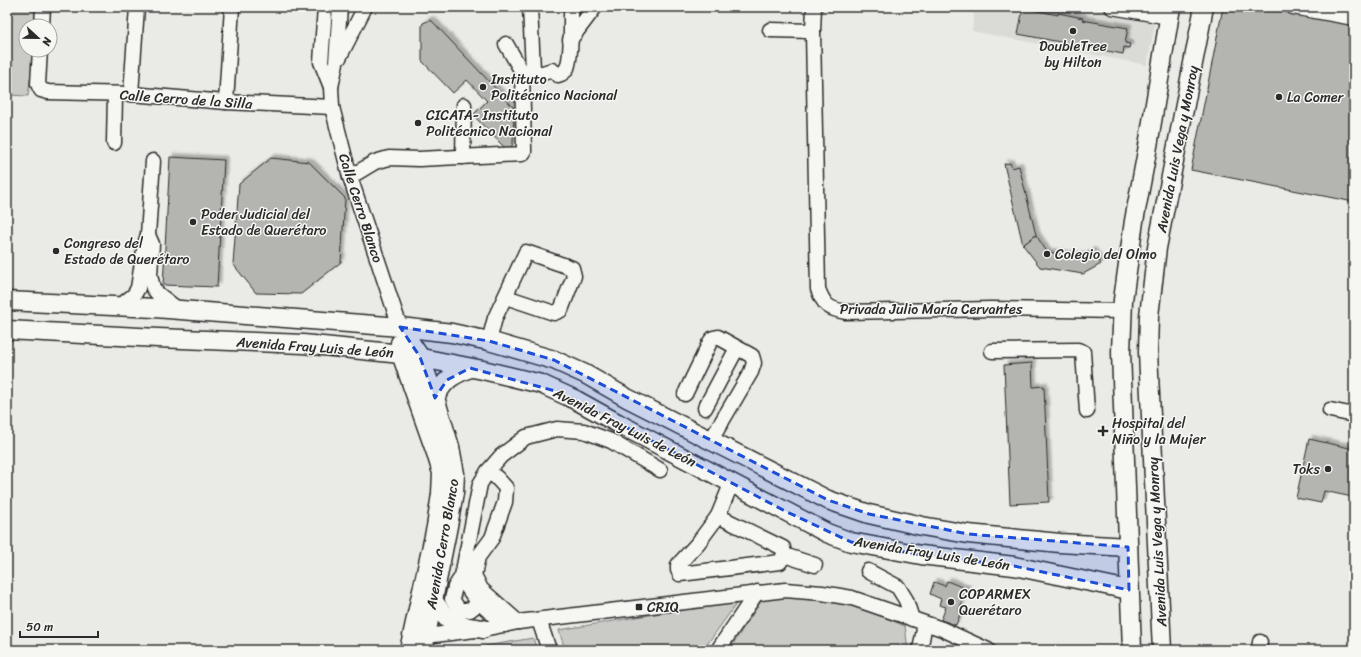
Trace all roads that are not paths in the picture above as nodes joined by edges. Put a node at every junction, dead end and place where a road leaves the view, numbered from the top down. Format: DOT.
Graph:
graph roads {
  1 [pos="43,7"];
  2 [pos="137,7"];
  3 [pos="232,7"];
  4 [pos="325,7"];
  5 [pos="340,7"];
  6 [pos="365,7"];
  7 [pos="530,7"];
  8 [pos="571,7"];
  9 [pos="595,7"];
  10 [pos="814,7"];
  11 [pos="1112,7"];
  12 [pos="1293,7"];
  13 [pos="1204,8"];
  14 [pos="1170,12"];
  15 [pos="42,18"];
  16 [pos="1354,18"];
  17 [pos="770,30"];
  18 [pos="813,31"];
  19 [pos="570,40"];
  20 [pos="506,44"];
  21 [pos="40,58"];
  22 [pos="321,62"];
  23 [pos="336,63"];
  24 [pos="331,87"];
  25 [pos="131,94"];
  26 [pos="115,95"];
  27 [pos="226,102"];
  28 [pos="464,105"];
  29 [pos="332,107"];
  30 [pos="114,143"];
  31 [pos="463,157"];
  32 [pos="153,161"];
  33 [pos="350,177"];
  34 [pos="148,235"];
  35 [pos="506,297"];
  36 [pos="7,301"];
  37 [pos="119,307"];
  38 [pos="181,311"];
  39 [pos="1122,311"];
  40 [pos="400,327"];
  41 [pos="15,331"];
  42 [pos="7,338"];
  43 [pos="490,341"];
  44 [pos="737,348"];
  45 [pos="992,351"];
  46 [pos="1121,352"];
  47 [pos="1148,352"];
  48 [pos="401,354"];
  49 [pos="420,357"];
  50 [pos="470,368"];
  51 [pos="685,394"];
  52 [pos="435,398"];
  53 [pos="705,408"];
  54 [pos="1330,410"];
  55 [pos="1087,411"];
  56 [pos="1354,415"];
  57 [pos="711,440"];
  58 [pos="660,470"];
  59 [pos="488,471"];
  60 [pos="736,484"];
  61 [pos="722,518"];
  62 [pos="906,522"];
  63 [pos="1128,547"];
  64 [pos="899,550"];
  65 [pos="472,555"];
  66 [pos="784,555"];
  67 [pos="815,565"];
  68 [pos="868,571"];
  69 [pos="462,576"];
  70 [pos="1129,590"];
  71 [pos="757,592"];
  72 [pos="433,600"];
  73 [pos="480,602"];
  74 [pos="539,620"];
  75 [pos="918,621"];
  76 [pos="512,624"];
  77 [pos="483,629"];
  78 [pos="424,643"];
  79 [pos="409,650"];
  80 [pos="549,650"];
  81 [pos="718,650"];
  82 [pos="920,650"];
  83 [pos="988,650"];
  84 [pos="1132,650"];
  85 [pos="1162,650"];
  1 -- 15 [label="street"];
  2 -- 25 [label="street"];
  3 -- 27 [label="street"];
  4 -- 22 [label="street, Calle Cerro Blanco"];
  5 -- 23 [label="street, Calle Cerro Blanco"];
  6 -- 23 [label="street"];
  7 -- 19 [label="street"];
  8 -- 19 [label="street"];
  9 -- 19 [label="street"];
  10 -- 18 [label="street, Privada Julio María Cervantes"];
  11 -- 14 [label="street"];
  12 -- 16 [label="street"];
  13 -- 47 [label="main road, Avenida Luis Vega y Monroy"];
  14 -- 39 [label="main road, Avenida Luis Vega y Monroy"];
  17 -- 18 [label="street"];
  18 -- 39 [label="street, Privada Julio María Cervantes"];
  20 -- 31 [label="street"];
  21 -- 26 [label="street, Calle Cerro de la Silla"];
  22 -- 23 [label="street"];
  22 -- 24 [label="street, Calle Cerro Blanco"];
  23 -- 24 [label="street, Calle Cerro Blanco"];
  24 -- 29 [label="street, Calle Cerro Blanco"];
  25 -- 26 [label="street, Calle Cerro de la Silla"];
  25 -- 27 [label="street, Calle Cerro de la Silla"];
  26 -- 30 [label="street"];
  27 -- 29 [label="street, Calle Cerro de la Silla"];
  28 -- 31 [label="street"];
  29 -- 33 [label="street, Calle Cerro Blanco"];
  31 -- 33 [label="street"];
  32 -- 34 [label="street"];
  33 -- 40 [label="street, Calle Cerro Blanco"];
  34 -- 37 [label="street"];
  34 -- 38 [label="street"];
  35 -- 35 [label="street"];
  35 -- 43 [label="street"];
  36 -- 37 [label="main road, Avenida Fray Luis de León"];
  37 -- 38 [label="main road, Avenida Fray Luis de León"];
  38 -- 40 [label="main road, Avenida Fray Luis de León"];
  39 -- 46 [label="main road, Avenida Luis Vega y Monroy"];
  40 -- 43 [label="main road, Avenida Fray Luis de León"];
  40 -- 48 [label="main road, Avenida Cerro Blanco"];
  40 -- 49 [label="main road, Avenida Cerro Blanco"];
  41 -- 42 [label="main road"];
  41 -- 48 [label="main road, Avenida Fray Luis de León"];
  43 -- 57 [label="main road, Avenida Fray Luis de León"];
  44 -- 51 [label="street"];
  44 -- 53 [label="street"];
  44 -- 57 [label="street"];
  45 -- 55 [label="street"];
  46 -- 47 [label="main road"];
  46 -- 63 [label="main road, Avenida Luis Vega y Monroy"];
  47 -- 85 [label="main road, Avenida Luis Vega y Monroy"];
  48 -- 49 [label="main road, Avenida Fray Luis de León"];
  48 -- 79 [label="main road, Avenida Cerro Blanco"];
  49 -- 50 [label="main road, Avenida Fray Luis de León"];
  49 -- 52 [label="main road, Avenida Cerro Blanco"];
  50 -- 52 [label="main road"];
  50 -- 60 [label="main road, Avenida Fray Luis de León"];
  52 -- 72 [label="main road, Avenida Cerro Blanco"];
  54 -- 56 [label="street"];
  57 -- 62 [label="main road, Avenida Fray Luis de León"];
  58 -- 59 [label="street"];
  59 -- 65 [label="street"];
  59 -- 65 [label="street"];
  60 -- 61 [label="street"];
  60 -- 64 [label="main road, Avenida Fray Luis de León"];
  61 -- 66 [label="street"];
  61 -- 66 [label="street"];
  62 -- 63 [label="main road, Avenida Fray Luis de León"];
  62 -- 64 [label="main road"];
  63 -- 70 [label="main road, Avenida Luis Vega y Monroy"];
  64 -- 70 [label="main road, Avenida Fray Luis de León"];
  65 -- 69 [label="street"];
  65 -- 76 [label="street"];
  66 -- 67 [label="street"];
  68 -- 75 [label="street"];
  69 -- 73 [label="street"];
  69 -- 73 [label="street"];
  70 -- 84 [label="main road, Avenida Luis Vega y Monroy"];
  71 -- 74 [label="street"];
  71 -- 75 [label="street"];
  71 -- 81 [label="street"];
  72 -- 77 [label="main road"];
  72 -- 78 [label="main road, Avenida Cerro Blanco"];
  73 -- 76 [label="street"];
  74 -- 76 [label="street"];
  74 -- 80 [label="street"];
  75 -- 82 [label="street"];
  75 -- 83 [label="street"];
  76 -- 77 [label="street"];
  77 -- 78 [label="street"];
}
